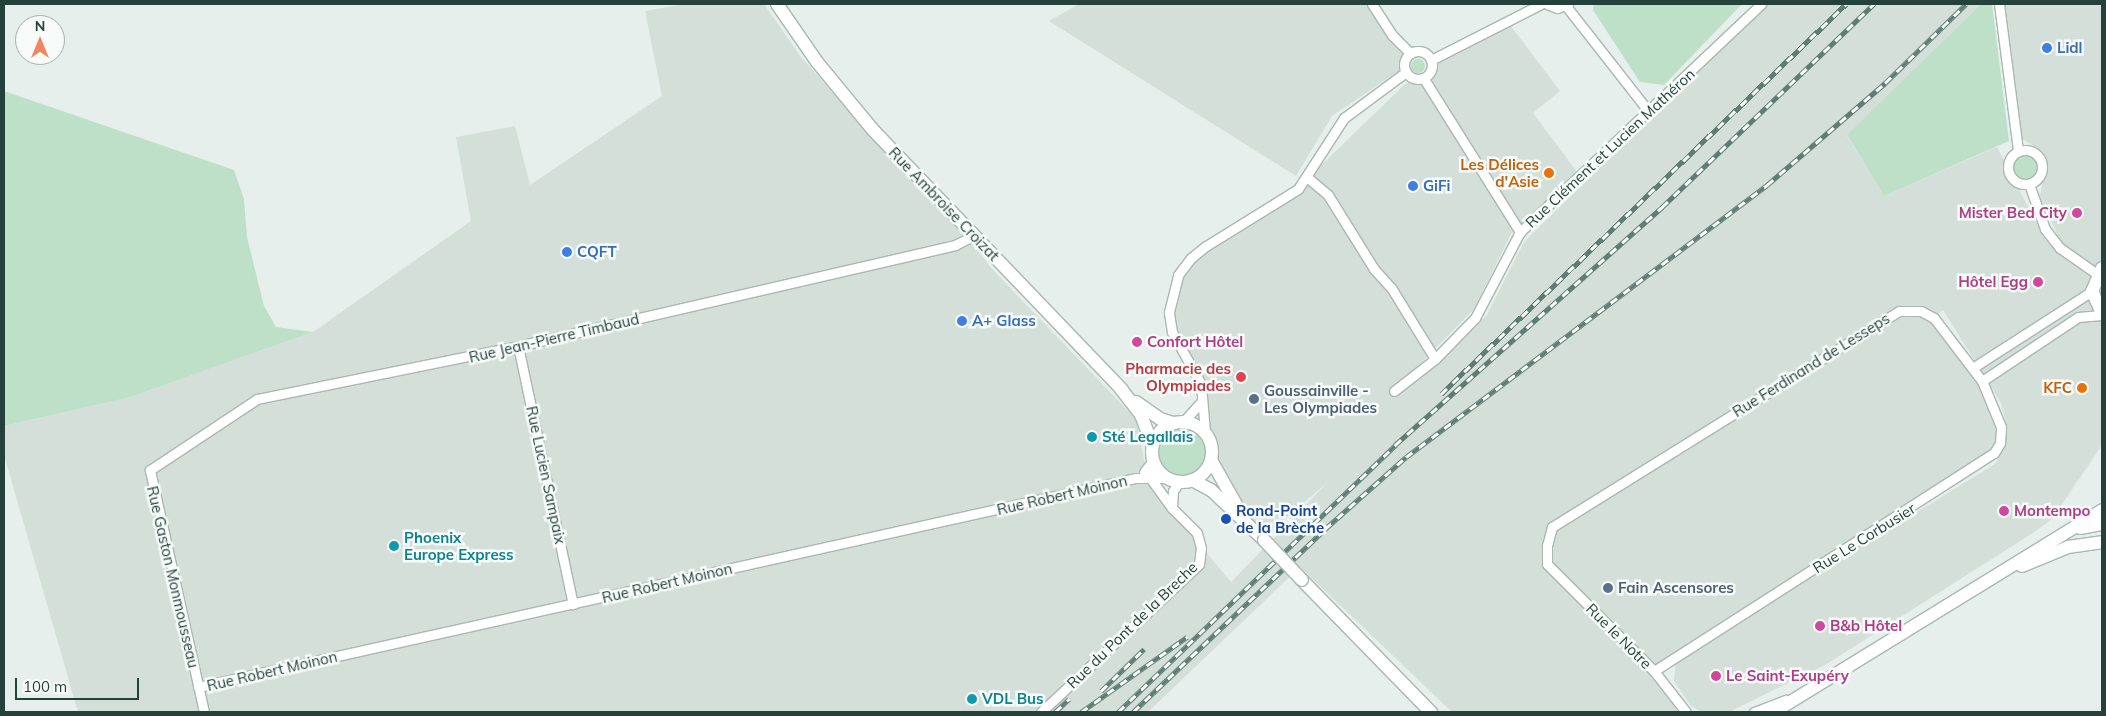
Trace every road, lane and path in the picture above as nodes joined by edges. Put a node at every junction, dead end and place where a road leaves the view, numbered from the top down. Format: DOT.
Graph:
graph roads {
  1 [pos="1372,4"];
  2 [pos="1541,4"];
  3 [pos="1547,4"];
  4 [pos="1761,4"];
  5 [pos="1998,4"];
  6 [pos="1567,5"];
  7 [pos="779,6"];
  8 [pos="1410,53"];
  9 [pos="1431,60"];
  10 [pos="1406,72"];
  11 [pos="1424,79"];
  12 [pos="1649,112"];
  13 [pos="2018,151"];
  14 [pos="1308,178"];
  15 [pos="2029,184"];
  16 [pos="1520,232"];
  17 [pos="973,236"];
  18 [pos="2100,271"];
  19 [pos="2092,291"];
  20 [pos="2102,314"];
  21 [pos="2033,329"];
  22 [pos="2041,342"];
  23 [pos="518,346"];
  24 [pos="1435,359"];
  25 [pos="1974,367"];
  26 [pos="1982,380"];
  27 [pos="1121,389"];
  28 [pos="1394,391"];
  29 [pos="1201,402"];
  30 [pos="1178,423"];
  31 [pos="1205,432"];
  32 [pos="1152,458"];
  33 [pos="1211,460"];
  34 [pos="150,470"];
  35 [pos="1136,478"];
  36 [pos="1180,479"];
  37 [pos="1152,480"];
  38 [pos="1172,508"];
  39 [pos="2102,510"];
  40 [pos="2102,524"];
  41 [pos="1253,529"];
  42 [pos="2068,531"];
  43 [pos="2102,542"];
  44 [pos="1547,564"];
  45 [pos="1983,583"];
  46 [pos="573,604"];
  47 [pos="1654,671"];
  48 [pos="198,687"];
  49 [pos="1809,690"];
  50 [pos="204,712"];
  51 [pos="1041,712"];
  52 [pos="1431,712"];
  53 [pos="1686,712"];
  54 [pos="1754,712"];
  55 [pos="1774,712"];
  1 -- 8 [label="street"];
  2 -- 9 [label="street"];
  3 -- 6 [label="street"];
  4 -- 12 [label="street, Rue Clément et Lucien Mathéron"];
  5 -- 13 [label="street"];
  6 -- 12 [label="street"];
  7 -- 17 [label="main road, Rue Ambroise Croizat"];
  8 -- 9 [label="street"];
  8 -- 10 [label="street"];
  9 -- 11 [label="street"];
  10 -- 11 [label="street"];
  10 -- 14 [label="street"];
  11 -- 16 [label="street"];
  12 -- 16 [label="street, Rue Clément et Lucien Mathéron"];
  13 -- 15 [label="street"];
  13 -- 15 [label="street"];
  14 -- 24 [label="street"];
  14 -- 29 [label="street"];
  15 -- 18 [label="street"];
  16 -- 24 [label="street, Rue Clément et Lucien Mathéron"];
  17 -- 23 [label="street, Rue Jean-Pierre Timbaud"];
  17 -- 27 [label="main road, Rue Ambroise Croizat"];
  18 -- 19 [label="main road"];
  19 -- 20 [label="main road"];
  19 -- 21 [label="street"];
  20 -- 22 [label="street"];
  21 -- 22 [label="street"];
  21 -- 25 [label="street"];
  22 -- 26 [label="street"];
  23 -- 34 [label="street, Rue Jean-Pierre Timbaud"];
  23 -- 46 [label="street, Rue Lucien Sampaix"];
  24 -- 28 [label="street, Rue Clément et Lucien Mathéron"];
  25 -- 26 [label="street, Rue Le Corbusier"];
  25 -- 44 [label="street, Rue Ferdinand de Lesseps"];
  26 -- 47 [label="street, Rue Le Corbusier"];
  27 -- 30 [label="main road"];
  27 -- 32 [label="main road"];
  29 -- 30 [label="street"];
  29 -- 31 [label="street"];
  30 -- 31 [label="main road"];
  30 -- 32 [label="main road"];
  31 -- 33 [label="main road"];
  32 -- 35 [label="street, Rue Robert Moinon"];
  32 -- 36 [label="main road"];
  32 -- 37 [label="street, Rue du Pont de la Breche"];
  33 -- 36 [label="main road"];
  33 -- 41 [label="main road"];
  34 -- 48 [label="street, Rue Gaston Monmousseau"];
  35 -- 37 [label="street, Rue Robert Moinon"];
  35 -- 46 [label="street, Rue Robert Moinon"];
  36 -- 37 [label="street, Rue Robert Moinon"];
  36 -- 38 [label="street"];
  36 -- 41 [label="main road"];
  37 -- 38 [label="street, Rue du Pont de la Breche"];
  38 -- 51 [label="street, Rue du Pont de la Breche"];
  39 -- 42 [label="main road"];
  40 -- 42 [label="main road"];
  41 -- 52 [label="main road, bridge"];
  42 -- 45 [label="main road"];
  43 -- 45 [label="main road"];
  44 -- 47 [label="street, Rue le Notre"];
  45 -- 49 [label="main road"];
  46 -- 48 [label="street, Rue Robert Moinon"];
  47 -- 53 [label="street, Rue le Notre"];
  48 -- 50 [label="street, Rue Gaston Monmousseau"];
  49 -- 54 [label="street"];
  49 -- 55 [label="main road"];
}
